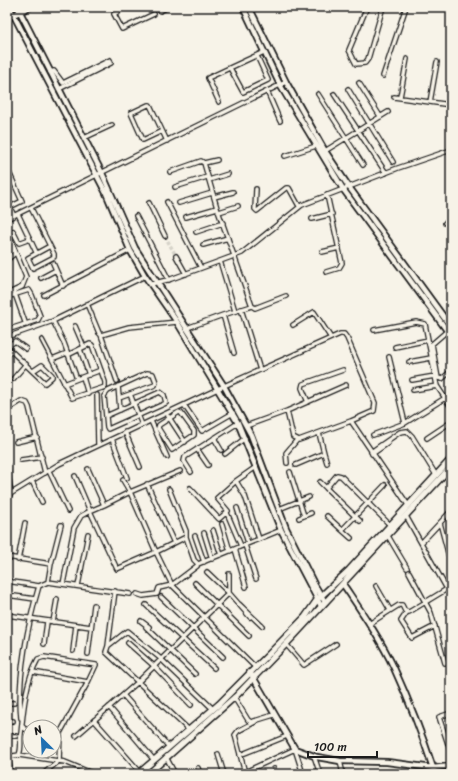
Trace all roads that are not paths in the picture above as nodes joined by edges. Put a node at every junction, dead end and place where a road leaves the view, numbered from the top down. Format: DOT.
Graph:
graph roads {
  1 [pos="30,7"];
  2 [pos="125,7"];
  3 [pos="156,7"];
  4 [pos="168,7"];
  5 [pos="243,7"];
  6 [pos="249,7"];
  7 [pos="367,7"];
  8 [pos="384,7"];
  9 [pos="406,7"];
  10 [pos="15,11"];
  11 [pos="154,14"];
  12 [pos="7,18"];
  13 [pos="264,52"];
  14 [pos="257,56"];
  15 [pos="407,59"];
  16 [pos="437,62"];
  17 [pos="230,68"];
  18 [pos="50,72"];
  19 [pos="383,76"];
  20 [pos="286,82"];
  21 [pos="359,83"];
  22 [pos="280,84"];
  23 [pos="64,85"];
  24 [pos="451,85"];
  25 [pos="59,89"];
  26 [pos="348,89"];
  27 [pos="267,90"];
  28 [pos="318,94"];
  29 [pos="334,94"];
  30 [pos="394,97"];
  31 [pos="400,97"];
  32 [pos="219,102"];
  33 [pos="430,102"];
  34 [pos="449,104"];
  35 [pos="388,112"];
  36 [pos="380,116"];
  37 [pos="280,121"];
  38 [pos="369,123"];
  39 [pos="112,125"];
  40 [pos="162,131"];
  41 [pos="357,131"];
  42 [pos="84,138"];
  43 [pos="346,138"];
  44 [pos="167,141"];
  45 [pos="316,146"];
  46 [pos="451,150"];
  47 [pos="325,151"];
  48 [pos="285,156"];
  49 [pos="217,160"];
  50 [pos="393,162"];
  51 [pos="204,164"];
  52 [pos="364,165"];
  53 [pos="7,168"];
  54 [pos="170,172"];
  55 [pos="102,173"];
  56 [pos="386,173"];
  57 [pos="228,174"];
  58 [pos="9,176"];
  59 [pos="97,176"];
  60 [pos="208,179"];
  61 [pos="175,187"];
  62 [pos="349,187"];
  63 [pos="343,189"];
  64 [pos="256,190"];
  65 [pos="233,192"];
  66 [pos="212,193"];
  67 [pos="327,195"];
  68 [pos="214,197"];
  69 [pos="7,201"];
  70 [pos="167,202"];
  71 [pos="149,203"];
  72 [pos="179,203"];
  73 [pos="238,206"];
  74 [pos="299,206"];
  75 [pos="10,207"];
  76 [pos="31,208"];
  77 [pos="218,210"];
  78 [pos="332,214"];
  79 [pos="16,215"];
  80 [pos="136,216"];
  81 [pos="186,217"];
  82 [pos="7,219"];
  83 [pos="312,219"];
  84 [pos="451,222"];
  85 [pos="223,223"];
  86 [pos="445,223"];
  87 [pos="7,231"];
  88 [pos="12,231"];
  89 [pos="196,232"];
  90 [pos="165,236"];
  91 [pos="228,238"];
  92 [pos="30,239"];
  93 [pos="7,240"];
  94 [pos="203,245"];
  95 [pos="50,246"];
  96 [pos="339,248"];
  97 [pos="130,250"];
  98 [pos="36,252"];
  99 [pos="322,252"];
  100 [pos="176,256"];
  101 [pos="234,256"];
  102 [pos="7,260"];
  103 [pos="220,261"];
  104 [pos="53,264"];
  105 [pos="201,268"];
  106 [pos="56,270"];
  107 [pos="326,272"];
  108 [pos="186,274"];
  109 [pos="145,276"];
  110 [pos="41,278"];
  111 [pos="169,280"];
  112 [pos="158,282"];
  113 [pos="152,284"];
  114 [pos="63,286"];
  115 [pos="15,294"];
  116 [pos="44,295"];
  117 [pos="7,296"];
  118 [pos="286,296"];
  119 [pos="87,304"];
  120 [pos="252,306"];
  121 [pos="241,309"];
  122 [pos="235,311"];
  123 [pos="223,315"];
  124 [pos="53,321"];
  125 [pos="177,322"];
  126 [pos="25,324"];
  127 [pos="293,325"];
  128 [pos="75,326"];
  129 [pos="187,328"];
  130 [pos="449,329"];
  131 [pos="7,330"];
  132 [pos="27,330"];
  133 [pos="374,330"];
  134 [pos="101,335"];
  135 [pos="451,336"];
  136 [pos="7,337"];
  137 [pos="331,338"];
  138 [pos="42,340"];
  139 [pos="428,340"];
  140 [pos="7,347"];
  141 [pos="395,347"];
  142 [pos="82,348"];
  143 [pos="26,349"];
  144 [pos="234,353"];
  145 [pos="68,354"];
  146 [pos="389,357"];
  147 [pos="431,358"];
  148 [pos="52,359"];
  149 [pos="409,362"];
  150 [pos="26,364"];
  151 [pos="101,370"];
  152 [pos="260,370"];
  153 [pos="343,370"];
  154 [pos="33,371"];
  155 [pos="451,371"];
  156 [pos="89,375"];
  157 [pos="435,376"];
  158 [pos="83,377"];
  159 [pos="12,379"];
  160 [pos="77,379"];
  161 [pos="412,380"];
  162 [pos="117,381"];
  163 [pos="64,384"];
  164 [pos="346,385"];
  165 [pos="118,386"];
  166 [pos="224,386"];
  167 [pos="437,386"];
  168 [pos="218,389"];
  169 [pos="413,390"];
  170 [pos="88,394"];
  171 [pos="130,394"];
  172 [pos="97,396"];
  173 [pos="119,398"];
  174 [pos="444,398"];
  175 [pos="308,402"];
  176 [pos="133,404"];
  177 [pos="184,405"];
  178 [pos="451,407"];
  179 [pos="7,410"];
  180 [pos="120,410"];
  181 [pos="287,411"];
  182 [pos="233,413"];
  183 [pos="166,414"];
  184 [pos="106,416"];
  185 [pos="138,416"];
  186 [pos="169,418"];
  187 [pos="151,421"];
  188 [pos="351,421"];
  189 [pos="451,422"];
  190 [pos="238,423"];
  191 [pos="405,424"];
  192 [pos="142,425"];
  193 [pos="246,426"];
  194 [pos="125,432"];
  195 [pos="319,433"];
  196 [pos="373,435"];
  197 [pos="37,437"];
  198 [pos="112,438"];
  199 [pos="214,438"];
  200 [pos="245,438"];
  201 [pos="428,438"];
  202 [pos="297,440"];
  203 [pos="16,442"];
  204 [pos="185,442"];
  205 [pos="388,443"];
  206 [pos="98,445"];
  207 [pos="197,449"];
  208 [pos="221,450"];
  209 [pos="324,453"];
  210 [pos="371,453"];
  211 [pos="225,454"];
  212 [pos="42,457"];
  213 [pos="167,457"];
  214 [pos="451,459"];
  215 [pos="21,460"];
  216 [pos="287,463"];
  217 [pos="327,463"];
  218 [pos="7,465"];
  219 [pos="208,465"];
  220 [pos="296,465"];
  221 [pos="256,467"];
  222 [pos="451,467"];
  223 [pos="140,468"];
  224 [pos="88,469"];
  225 [pos="180,471"];
  226 [pos="47,472"];
  227 [pos="191,472"];
  228 [pos="290,472"];
  229 [pos="436,475"];
  230 [pos="75,476"];
  231 [pos="32,481"];
  232 [pos="236,481"];
  233 [pos="320,482"];
  234 [pos="148,484"];
  235 [pos="385,485"];
  236 [pos="190,488"];
  237 [pos="326,488"];
  238 [pos="169,489"];
  239 [pos="130,492"];
  240 [pos="9,495"];
  241 [pos="309,497"];
  242 [pos="299,501"];
  243 [pos="42,502"];
  244 [pos="369,503"];
  245 [pos="104,505"];
  246 [pos="408,505"];
  247 [pos="237,508"];
  248 [pos="279,509"];
  249 [pos="68,511"];
  250 [pos="90,511"];
  251 [pos="451,511"];
  252 [pos="227,513"];
  253 [pos="311,513"];
  254 [pos="304,516"];
  255 [pos="328,516"];
  256 [pos="356,516"];
  257 [pos="406,516"];
  258 [pos="299,518"];
  259 [pos="360,521"];
  260 [pos="25,523"];
  261 [pos="440,523"];
  262 [pos="222,524"];
  263 [pos="61,525"];
  264 [pos="390,525"];
  265 [pos="213,530"];
  266 [pos="281,530"];
  267 [pos="342,530"];
  268 [pos="204,533"];
  269 [pos="88,534"];
  270 [pos="195,536"];
  271 [pos="388,536"];
  272 [pos="186,537"];
  273 [pos="351,538"];
  274 [pos="258,539"];
  275 [pos="422,542"];
  276 [pos="174,543"];
  277 [pos="245,545"];
  278 [pos="235,549"];
  279 [pos="230,551"];
  280 [pos="156,552"];
  281 [pos="221,555"];
  282 [pos="7,557"];
  283 [pos="212,559"];
  284 [pos="18,560"];
  285 [pos="204,562"];
  286 [pos="51,564"];
  287 [pos="451,564"];
  288 [pos="196,566"];
  289 [pos="407,568"];
  290 [pos="207,572"];
  291 [pos="409,572"];
  292 [pos="229,574"];
  293 [pos="256,579"];
  294 [pos="7,581"];
  295 [pos="48,582"];
  296 [pos="195,583"];
  297 [pos="63,584"];
  298 [pos="343,584"];
  299 [pos="172,585"];
  300 [pos="39,586"];
  301 [pos="78,586"];
  302 [pos="376,586"];
  303 [pos="246,587"];
  304 [pos="450,589"];
  305 [pos="115,591"];
  306 [pos="229,593"];
  307 [pos="130,594"];
  308 [pos="137,594"];
  309 [pos="7,595"];
  310 [pos="321,596"];
  311 [pos="161,597"];
  312 [pos="35,599"];
  313 [pos="57,599"];
  314 [pos="317,600"];
  315 [pos="426,601"];
  316 [pos="325,602"];
  317 [pos="94,605"];
  318 [pos="146,605"];
  319 [pos="216,605"];
  320 [pos="321,606"];
  321 [pos="390,610"];
  322 [pos="407,612"];
  323 [pos="7,615"];
  324 [pos="204,616"];
  325 [pos="250,617"];
  326 [pos="29,620"];
  327 [pos="141,621"];
  328 [pos="47,622"];
  329 [pos="53,622"];
  330 [pos="369,624"];
  331 [pos="76,625"];
  332 [pos="262,626"];
  333 [pos="435,626"];
  334 [pos="91,627"];
  335 [pos="146,627"];
  336 [pos="193,627"];
  337 [pos="249,636"];
  338 [pos="181,639"];
  339 [pos="44,644"];
  340 [pos="128,644"];
  341 [pos="286,644"];
  342 [pos="336,644"];
  343 [pos="108,646"];
  344 [pos="171,649"];
  345 [pos="73,651"];
  346 [pos="88,654"];
  347 [pos="223,656"];
  348 [pos="161,659"];
  349 [pos="445,663"];
  350 [pos="154,666"];
  351 [pos="255,667"];
  352 [pos="214,668"];
  353 [pos="33,672"];
  354 [pos="250,672"];
  355 [pos="195,674"];
  356 [pos="253,678"];
  357 [pos="88,682"];
  358 [pos="138,682"];
  359 [pos="123,695"];
  360 [pos="234,697"];
  361 [pos="7,703"];
  362 [pos="14,703"];
  363 [pos="191,705"];
  364 [pos="109,707"];
  365 [pos="213,709"];
  366 [pos="451,713"];
  367 [pos="274,715"];
  368 [pos="23,719"];
  369 [pos="94,720"];
  370 [pos="7,721"];
  371 [pos="13,721"];
  372 [pos="255,722"];
  373 [pos="22,726"];
  374 [pos="62,729"];
  375 [pos="189,730"];
  376 [pos="7,736"];
  377 [pos="16,736"];
  378 [pos="76,736"];
  379 [pos="287,736"];
  380 [pos="449,741"];
  381 [pos="22,746"];
  382 [pos="22,746"];
  383 [pos="169,747"];
  384 [pos="295,749"];
  385 [pos="451,753"];
  386 [pos="218,754"];
  387 [pos="240,755"];
  388 [pos="19,756"];
  389 [pos="314,756"];
  390 [pos="8,757"];
  391 [pos="166,757"];
  392 [pos="154,760"];
  393 [pos="59,761"];
  394 [pos="340,761"];
  395 [pos="451,766"];
  396 [pos="198,768"];
  397 [pos="433,768"];
  398 [pos="274,769"];
  399 [pos="139,773"];
  400 [pos="245,773"];
  401 [pos="11,774"];
  402 [pos="43,774"];
  403 [pos="94,774"];
  404 [pos="148,774"];
  405 [pos="175,774"];
  406 [pos="200,774"];
  407 [pos="224,774"];
  408 [pos="275,774"];
  409 [pos="303,774"];
  410 [pos="320,774"];
  411 [pos="343,774"];
  412 [pos="434,774"];
  1 -- 10 [label="street"];
  2 -- 11 [label="street"];
  3 -- 4 [label="street"];
  5 -- 13 [label="street"];
  6 -- 20 [label="street"];
  7 -- 8 [label="street"];
  9 -- 19 [label="street"];
  10 -- 12 [label="street"];
  10 -- 18 [label="street"];
  10 -- 59 [label="street"];
  13 -- 14 [label="street"];
  13 -- 22 [label="street"];
  14 -- 17 [label="street"];
  14 -- 17 [label="street"];
  15 -- 31 [label="street"];
  16 -- 33 [label="street"];
  17 -- 32 [label="street"];
  18 -- 23 [label="street"];
  18 -- 25 [label="street"];
  20 -- 22 [label="street"];
  20 -- 47 [label="street"];
  21 -- 36 [label="street"];
  22 -- 27 [label="street"];
  22 -- 45 [label="street"];
  23 -- 23 [label="street"];
  23 -- 25 [label="street"];
  24 -- 34 [label="street"];
  25 -- 42 [label="street"];
  26 -- 38 [label="street"];
  27 -- 37 [label="street"];
  27 -- 44 [label="street"];
  28 -- 43 [label="street"];
  29 -- 41 [label="street"];
  30 -- 31 [label="street"];
  31 -- 33 [label="street"];
  33 -- 34 [label="street"];
  35 -- 36 [label="street"];
  36 -- 38 [label="street"];
  38 -- 41 [label="street"];
  38 -- 50 [label="street"];
  39 -- 42 [label="street"];
  40 -- 40 [label="street"];
  40 -- 44 [label="street"];
  41 -- 43 [label="street"];
  41 -- 56 [label="street"];
  42 -- 55 [label="street"];
  43 -- 47 [label="street"];
  43 -- 52 [label="street"];
  44 -- 55 [label="street"];
  45 -- 48 [label="street"];
  45 -- 63 [label="street"];
  46 -- 56 [label="street"];
  47 -- 62 [label="street"];
  49 -- 51 [label="street"];
  51 -- 54 [label="street"];
  51 -- 60 [label="street"];
  53 -- 58 [label="street"];
  55 -- 59 [label="street"];
  55 -- 112 [label="street"];
  56 -- 62 [label="street"];
  57 -- 60 [label="street"];
  58 -- 75 [label="street"];
  59 -- 76 [label="street"];
  59 -- 97 [label="street"];
  60 -- 61 [label="street"];
  60 -- 66 [label="street"];
  62 -- 63 [label="street"];
  62 -- 130 [label="street"];
  63 -- 67 [label="street"];
  63 -- 130 [label="street"];
  64 -- 74 [label="street"];
  65 -- 68 [label="street"];
  66 -- 68 [label="street"];
  66 -- 72 [label="street"];
  67 -- 74 [label="street"];
  67 -- 78 [label="street"];
  68 -- 77 [label="street"];
  69 -- 75 [label="street"];
  70 -- 105 [label="street"];
  71 -- 90 [label="street"];
  73 -- 77 [label="street"];
  74 -- 101 [label="street"];
  75 -- 79 [label="street"];
  76 -- 79 [label="street"];
  76 -- 95 [label="street"];
  77 -- 81 [label="street"];
  77 -- 85 [label="street"];
  78 -- 83 [label="street"];
  78 -- 96 [label="street"];
  79 -- 82 [label="street"];
  79 -- 92 [label="street"];
  80 -- 111 [label="street"];
  84 -- 86 [label="street"];
  85 -- 89 [label="street"];
  85 -- 91 [label="street"];
  87 -- 117 [label="street"];
  88 -- 92 [label="street"];
  91 -- 94 [label="street"];
  91 -- 101 [label="street"];
  92 -- 98 [label="street"];
  93 -- 102 [label="street"];
  95 -- 98 [label="street"];
  95 -- 98 [label="street"];
  96 -- 99 [label="street"];
  96 -- 107 [label="street"];
  97 -- 109 [label="street"];
  97 -- 114 [label="street"];
  100 -- 108 [label="street"];
  101 -- 103 [label="street"];
  101 -- 120 [label="street"];
  103 -- 105 [label="street"];
  103 -- 122 [label="street"];
  104 -- 106 [label="street"];
  105 -- 108 [label="street"];
  106 -- 110 [label="street"];
  106 -- 114 [label="street"];
  108 -- 111 [label="street"];
  109 -- 113 [label="street"];
  109 -- 119 [label="street"];
  111 -- 112 [label="street"];
  112 -- 113 [label="street"];
  112 -- 129 [label="street"];
  113 -- 125 [label="street"];
  114 -- 116 [label="street"];
  115 -- 117 [label="street"];
  115 -- 126 [label="street"];
  115 -- 126 [label="street"];
  118 -- 120 [label="street"];
  119 -- 124 [label="street"];
  119 -- 134 [label="street"];
  120 -- 121 [label="street"];
  121 -- 122 [label="street"];
  121 -- 152 [label="street"];
  122 -- 123 [label="street"];
  123 -- 129 [label="street"];
  123 -- 144 [label="street"];
  124 -- 132 [label="street"];
  124 -- 145 [label="street"];
  125 -- 134 [label="street"];
  125 -- 168 [label="street"];
  126 -- 131 [label="street"];
  126 -- 132 [label="street"];
  127 -- 137 [label="street"];
  128 -- 142 [label="street"];
  129 -- 166 [label="street"];
  130 -- 135 [label="street"];
  130 -- 155 [label="street"];
  132 -- 136 [label="street"];
  133 -- 139 [label="street"];
  134 -- 162 [label="street"];
  137 -- 152 [label="street"];
  137 -- 188 [label="street"];
  138 -- 148 [label="street"];
  139 -- 141 [label="street"];
  139 -- 147 [label="street"];
  140 -- 143 [label="street"];
  140 -- 150 [label="street"];
  142 -- 145 [label="street"];
  142 -- 151 [label="street"];
  142 -- 156 [label="street"];
  145 -- 148 [label="street"];
  145 -- 160 [label="street"];
  146 -- 191 [label="street"];
  147 -- 149 [label="street"];
  147 -- 157 [label="street"];
  148 -- 163 [label="street"];
  150 -- 154 [label="street"];
  150 -- 159 [label="street"];
  151 -- 156 [label="street"];
  151 -- 170 [label="street"];
  152 -- 166 [label="street"];
  153 -- 175 [label="street"];
  154 -- 154 [label="street"];
  156 -- 158 [label="street"];
  157 -- 161 [label="street"];
  157 -- 167 [label="street"];
  158 -- 160 [label="street"];
  158 -- 170 [label="street"];
  160 -- 163 [label="street"];
  163 -- 170 [label="street"];
  164 -- 175 [label="street"];
  165 -- 171 [label="street"];
  165 -- 173 [label="street"];
  165 -- 184 [label="street"];
  166 -- 168 [label="street"];
  166 -- 193 [label="street"];
  167 -- 169 [label="street"];
  167 -- 174 [label="street"];
  168 -- 177 [label="street"];
  168 -- 182 [label="street"];
  171 -- 173 [label="street"];
  171 -- 176 [label="street"];
  172 -- 206 [label="street"];
  173 -- 180 [label="street"];
  174 -- 178 [label="street"];
  174 -- 191 [label="street"];
  175 -- 181 [label="street"];
  176 -- 180 [label="street"];
  176 -- 185 [label="street"];
  176 -- 185 [label="street"];
  177 -- 182 [label="street"];
  177 -- 183 [label="street"];
  179 -- 197 [label="street"];
  180 -- 184 [label="street"];
  181 -- 193 [label="street"];
  181 -- 202 [label="street"];
  182 -- 190 [label="street"];
  183 -- 186 [label="street"];
  183 -- 187 [label="street"];
  184 -- 185 [label="street"];
  185 -- 192 [label="street"];
  186 -- 204 [label="street"];
  186 -- 204 [label="street"];
  186 -- 204 [label="street"];
  187 -- 192 [label="street"];
  187 -- 213 [label="street"];
  188 -- 195 [label="street"];
  188 -- 210 [label="street"];
  189 -- 201 [label="street"];
  190 -- 199 [label="street"];
  190 -- 200 [label="street"];
  191 -- 196 [label="street"];
  192 -- 194 [label="street"];
  193 -- 248 [label="street"];
  194 -- 198 [label="street"];
  194 -- 223 [label="street"];
  195 -- 202 [label="street"];
  195 -- 209 [label="street"];
  197 -- 203 [label="street"];
  197 -- 212 [label="street"];
  198 -- 206 [label="street"];
  198 -- 239 [label="street"];
  199 -- 207 [label="street"];
  199 -- 208 [label="street"];
  200 -- 211 [label="street"];
  200 -- 221 [label="street"];
  202 -- 216 [label="street"];
  205 -- 210 [label="street"];
  206 -- 226 [label="street"];
  207 -- 219 [label="street"];
  207 -- 227 [label="street"];
  209 -- 217 [label="street"];
  209 -- 220 [label="street"];
  210 -- 229 [label="street"];
  210 -- 246 [label="street"];
  212 -- 215 [label="street"];
  212 -- 226 [label="street"];
  214 -- 229 [label="main road"];
  218 -- 240 [label="street"];
  221 -- 232 [label="street"];
  221 -- 266 [label="street"];
  222 -- 257 [label="main road"];
  224 -- 245 [label="street"];
  225 -- 234 [label="street"];
  226 -- 231 [label="street"];
  226 -- 249 [label="street"];
  228 -- 242 [label="street"];
  229 -- 246 [label="main road"];
  230 -- 250 [label="street"];
  231 -- 240 [label="street"];
  231 -- 243 [label="street"];
  232 -- 252 [label="street"];
  232 -- 274 [label="street"];
  233 -- 237 [label="street"];
  234 -- 239 [label="street"];
  234 -- 276 [label="street"];
  235 -- 244 [label="street"];
  236 -- 252 [label="street"];
  237 -- 244 [label="street"];
  237 -- 256 [label="street"];
  238 -- 272 [label="street"];
  239 -- 245 [label="street"];
  239 -- 280 [label="street"];
  241 -- 242 [label="street"];
  242 -- 248 [label="street"];
  242 -- 254 [label="street"];
  244 -- 256 [label="street"];
  244 -- 264 [label="street"];
  245 -- 250 [label="street"];
  246 -- 264 [label="main road"];
  247 -- 277 [label="street"];
  248 -- 310 [label="street"];
  250 -- 280 [label="street"];
  250 -- 297 [label="street"];
  251 -- 261 [label="street"];
  252 -- 277 [label="street"];
  253 -- 254 [label="street"];
  254 -- 258 [label="street"];
  255 -- 267 [label="street"];
  256 -- 259 [label="street"];
  256 -- 267 [label="street"];
  257 -- 271 [label="main road"];
  257 -- 275 [label="street"];
  260 -- 284 [label="street"];
  261 -- 275 [label="street"];
  261 -- 287 [label="street"];
  262 -- 279 [label="street"];
  263 -- 286 [label="street"];
  264 -- 310 [label="main road"];
  265 -- 281 [label="street"];
  266 -- 274 [label="street"];
  266 -- 314 [label="street"];
  267 -- 273 [label="street"];
  268 -- 283 [label="street"];
  269 -- 301 [label="street"];
  270 -- 285 [label="street"];
  271 -- 289 [label="street"];
  271 -- 298 [label="main road"];
  272 -- 276 [label="street"];
  272 -- 285 [label="street"];
  274 -- 277 [label="street"];
  275 -- 304 [label="street"];
  276 -- 280 [label="street"];
  277 -- 278 [label="street"];
  277 -- 293 [label="street"];
  278 -- 279 [label="street"];
  278 -- 303 [label="street"];
  279 -- 281 [label="street"];
  280 -- 299 [label="street"];
  281 -- 283 [label="street"];
  282 -- 284 [label="street"];
  283 -- 285 [label="street"];
  284 -- 286 [label="street"];
  286 -- 295 [label="street"];
  288 -- 299 [label="street"];
  290 -- 306 [label="street"];
  291 -- 315 [label="street"];
  292 -- 306 [label="street"];
  294 -- 300 [label="street"];
  295 -- 297 [label="street"];
  295 -- 300 [label="street"];
  296 -- 319 [label="street"];
  297 -- 301 [label="street"];
  298 -- 316 [label="main road"];
  298 -- 330 [label="street"];
  299 -- 308 [label="street"];
  299 -- 324 [label="street"];
  300 -- 312 [label="street"];
  301 -- 305 [label="street"];
  302 -- 321 [label="street"];
  304 -- 315 [label="street"];
  305 -- 307 [label="street"];
  305 -- 343 [label="street"];
  306 -- 319 [label="street"];
  306 -- 325 [label="street"];
  306 -- 332 [label="street"];
  309 -- 312 [label="street"];
  310 -- 314 [label="main road"];
  310 -- 316 [label="street"];
  311 -- 336 [label="street"];
  312 -- 326 [label="street"];
  313 -- 329 [label="street"];
  314 -- 320 [label="street"];
  314 -- 351 [label="main road"];
  315 -- 322 [label="street"];
  315 -- 333 [label="street"];
  316 -- 320 [label="main road"];
  317 -- 334 [label="street"];
  318 -- 338 [label="street"];
  319 -- 324 [label="street"];
  319 -- 337 [label="street"];
  320 -- 341 [label="main road"];
  321 -- 322 [label="street"];
  321 -- 330 [label="street"];
  322 -- 333 [label="street"];
  323 -- 326 [label="street"];
  324 -- 336 [label="street"];
  324 -- 351 [label="street"];
  326 -- 328 [label="street"];
  326 -- 373 [label="street"];
  327 -- 344 [label="street"];
  328 -- 329 [label="street"];
  328 -- 339 [label="street"];
  329 -- 331 [label="street"];
  330 -- 397 [label="street"];
  331 -- 334 [label="street"];
  331 -- 345 [label="street"];
  333 -- 349 [label="street"];
  334 -- 346 [label="street"];
  335 -- 344 [label="street"];
  336 -- 338 [label="street"];
  336 -- 347 [label="street"];
  338 -- 344 [label="street"];
  338 -- 352 [label="street"];
  340 -- 350 [label="street"];
  341 -- 342 [label="street"];
  341 -- 356 [label="main road"];
  343 -- 348 [label="street"];
  343 -- 358 [label="street"];
  344 -- 348 [label="street"];
  344 -- 355 [label="street"];
  348 -- 350 [label="street"];
  348 -- 365 [label="street"];
  350 -- 358 [label="street"];
  350 -- 363 [label="street"];
  351 -- 354 [label="main road"];
  353 -- 357 [label="street"];
  353 -- 357 [label="street"];
  353 -- 368 [label="street"];
  354 -- 356 [label="street"];
  354 -- 365 [label="main road"];
  356 -- 360 [label="main road"];
  356 -- 367 [label="street"];
  357 -- 374 [label="street"];
  358 -- 359 [label="street"];
  358 -- 375 [label="street"];
  359 -- 364 [label="street"];
  359 -- 383 [label="street"];
  360 -- 372 [label="street"];
  360 -- 391 [label="main road"];
  361 -- 362 [label="street"];
  364 -- 369 [label="street"];
  364 -- 392 [label="street"];
  365 -- 375 [label="main road"];
  366 -- 380 [label="street"];
  367 -- 372 [label="street"];
  367 -- 379 [label="street"];
  369 -- 378 [label="street"];
  369 -- 399 [label="street"];
  370 -- 371 [label="street"];
  372 -- 387 [label="street"];
  373 -- 382 [label="street"];
  375 -- 383 [label="main road"];
  376 -- 377 [label="street"];
  379 -- 384 [label="street"];
  379 -- 387 [label="street"];
  380 -- 385 [label="street"];
  381 -- 388 [label="street"];
  383 -- 392 [label="main road"];
  384 -- 389 [label="street"];
  384 -- 400 [label="street"];
  384 -- 409 [label="street"];
  386 -- 407 [label="street"];
  387 -- 400 [label="street"];
  388 -- 390 [label="street"];
  388 -- 393 [label="street"];
  389 -- 394 [label="street"];
  389 -- 410 [label="street"];
  390 -- 401 [label="street"];
  391 -- 404 [label="main road"];
  391 -- 405 [label="street"];
  392 -- 399 [label="main road"];
  393 -- 402 [label="street"];
  393 -- 403 [label="street"];
  394 -- 397 [label="street"];
  394 -- 411 [label="street"];
  395 -- 397 [label="street"];
  396 -- 406 [label="street"];
  397 -- 412 [label="street"];
  398 -- 408 [label="street"];
}
